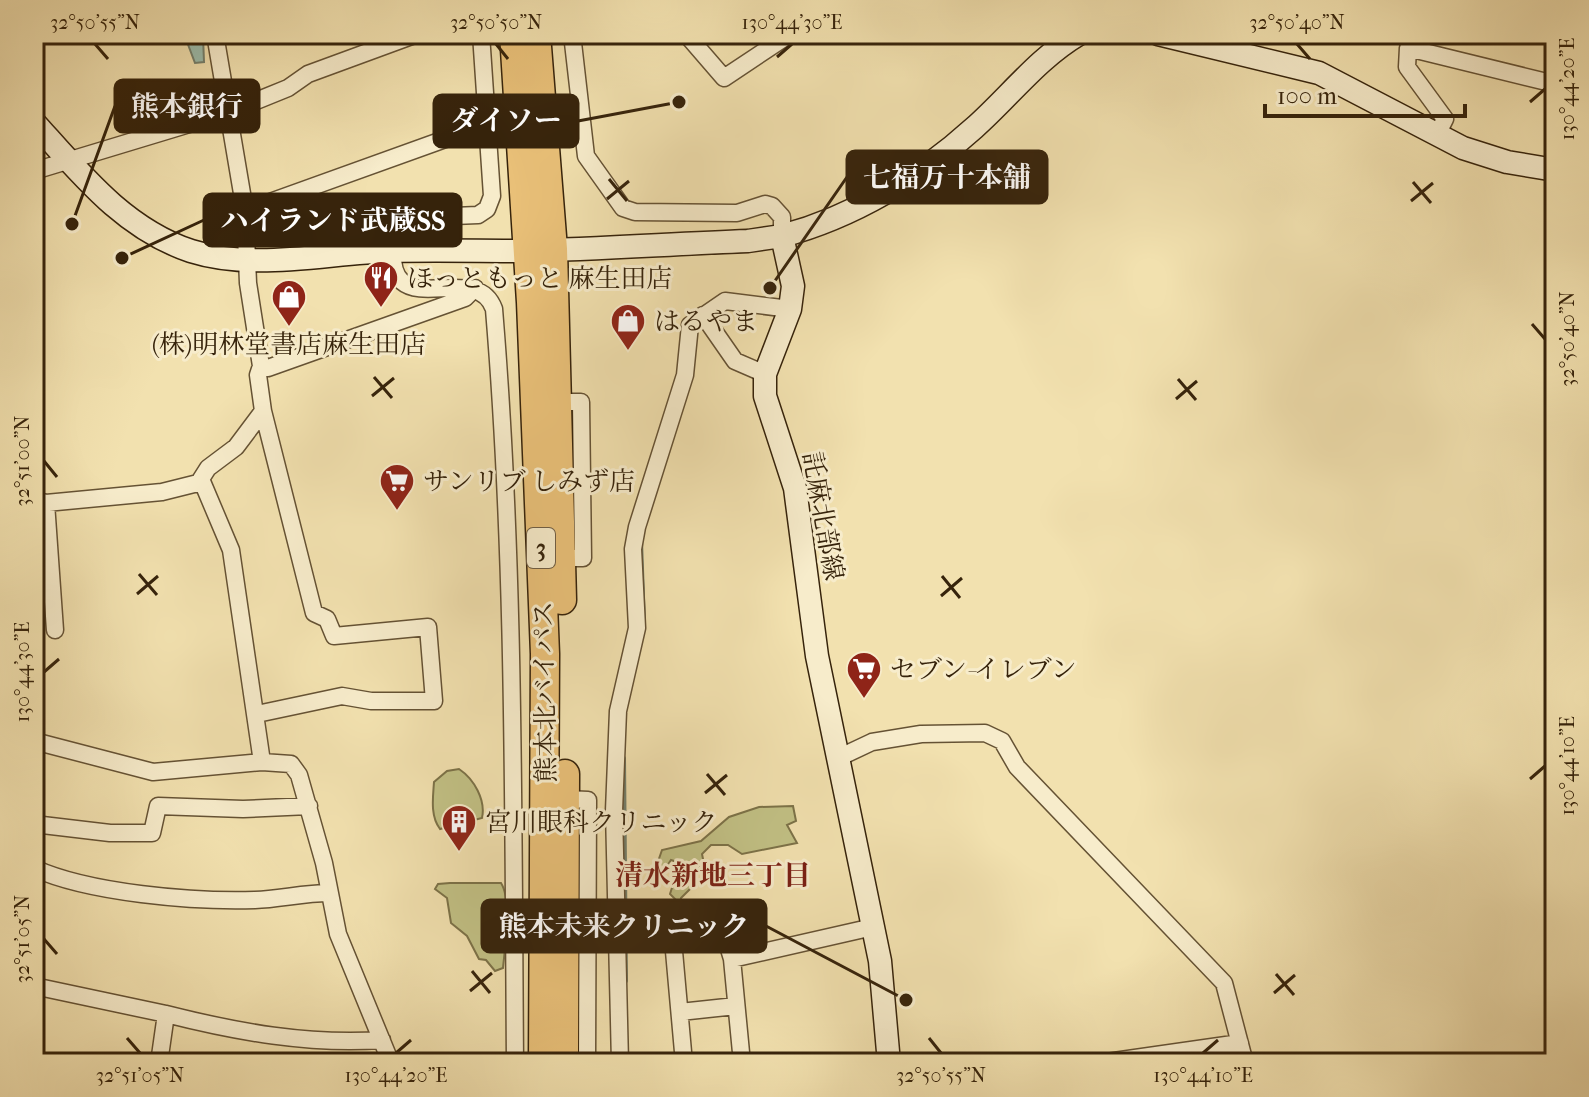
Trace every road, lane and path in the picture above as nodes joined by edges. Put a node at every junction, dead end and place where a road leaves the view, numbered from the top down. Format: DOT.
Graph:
graph roads {
  1 [pos="215,34"];
  2 [pos="417,34"];
  3 [pos="481,34"];
  4 [pos="514,34"];
  5 [pos="536,34"];
  6 [pos="572,34"];
  7 [pos="686,34"];
  8 [pos="790,34"];
  9 [pos="1079,34"];
  10 [pos="1158,34"];
  11 [pos="1555,84"];
  12 [pos="229,112"];
  13 [pos="34,122"];
  14 [pos="487,124"];
  15 [pos="1437,135"];
  16 [pos="68,160"];
  17 [pos="1555,170"];
  18 [pos="34,171"];
  19 [pos="245,211"];
  20 [pos="782,236"];
  21 [pos="540,250"];
  22 [pos="394,251"];
  23 [pos="248,259"];
  24 [pos="475,288"];
  25 [pos="790,309"];
  26 [pos="703,315"];
  27 [pos="261,366"];
  28 [pos="765,374"];
  29 [pos="263,411"];
  30 [pos="202,482"];
  31 [pos="40,501"];
  32 [pos="55,630"];
  33 [pos="257,714"];
  34 [pos="34,741"];
  35 [pos="838,758"];
  36 [pos="262,762"];
  37 [pos="309,806"];
  38 [pos="34,824"];
  39 [pos="34,868"];
  40 [pos="329,893"];
  41 [pos="873,927"];
  42 [pos="725,936"];
  43 [pos="673,940"];
  44 [pos="732,959"];
  45 [pos="577,980"];
  46 [pos="34,986"];
  47 [pos="736,1006"];
  48 [pos="680,1012"];
  49 [pos="166,1014"];
  50 [pos="382,1040"];
  51 [pos="1240,1043"];
  52 [pos="159,1063"];
  53 [pos="391,1063"];
  54 [pos="515,1063"];
  55 [pos="543,1063"];
  56 [pos="564,1063"];
  57 [pos="587,1063"];
  58 [pos="620,1063"];
  59 [pos="684,1063"];
  60 [pos="742,1063"];
  61 [pos="889,1063"];
  62 [pos="1100,1063"];
  63 [pos="1245,1063"];
  1 -- 12 [label="street"];
  2 -- 12 [label="street"];
  3 -- 14 [label="street"];
  4 -- 21 [label="highway, 熊本北バイパス / 3"];
  5 -- 21 [label="highway, 熊本北バイパス / 3"];
  6 -- 20 [label="street"];
  7 -- 8 [label="street"];
  9 -- 20 [label="street"];
  10 -- 15 [label="street"];
  11 -- 15 [label="street"];
  12 -- 16 [label="street"];
  12 -- 19 [label="street"];
  13 -- 16 [label="street"];
  14 -- 19 [label="street"];
  14 -- 22 [label="street"];
  15 -- 17 [label="street"];
  16 -- 18 [label="street"];
  16 -- 23 [label="street"];
  19 -- 23 [label="street"];
  20 -- 21 [label="street"];
  20 -- 25 [label="street, 託麻北部線"];
  21 -- 22 [label="street"];
  21 -- 45 [label="highway, 熊本北バイパス / 3"];
  21 -- 55 [label="highway, 熊本北バイパス / 3"];
  22 -- 23 [label="street"];
  22 -- 24 [label="street"];
  23 -- 27 [label="street"];
  24 -- 27 [label="street"];
  24 -- 54 [label="street"];
  25 -- 26 [label="street"];
  25 -- 28 [label="street, 託麻北部線"];
  26 -- 28 [label="street"];
  26 -- 58 [label="street"];
  27 -- 29 [label="street"];
  28 -- 35 [label="street, 託麻北部線"];
  29 -- 30 [label="street"];
  29 -- 33 [label="street"];
  30 -- 31 [label="street"];
  30 -- 33 [label="street"];
  31 -- 32 [label="street"];
  33 -- 36 [label="street"];
  34 -- 36 [label="street"];
  35 -- 41 [label="street, 託麻北部線"];
  35 -- 51 [label="street"];
  36 -- 37 [label="street"];
  37 -- 38 [label="street"];
  37 -- 40 [label="street"];
  39 -- 40 [label="street"];
  40 -- 50 [label="street"];
  41 -- 44 [label="street"];
  41 -- 61 [label="street, 託麻北部線"];
  42 -- 44 [label="street"];
  43 -- 48 [label="street"];
  44 -- 47 [label="street"];
  45 -- 56 [label="highway, 熊本北バイパス / 3"];
  45 -- 57 [label="street"];
  46 -- 49 [label="street"];
  47 -- 48 [label="street"];
  47 -- 60 [label="street"];
  48 -- 59 [label="street"];
  49 -- 50 [label="street"];
  49 -- 52 [label="street"];
  50 -- 53 [label="street"];
  51 -- 62 [label="street"];
  51 -- 63 [label="street"];
}
